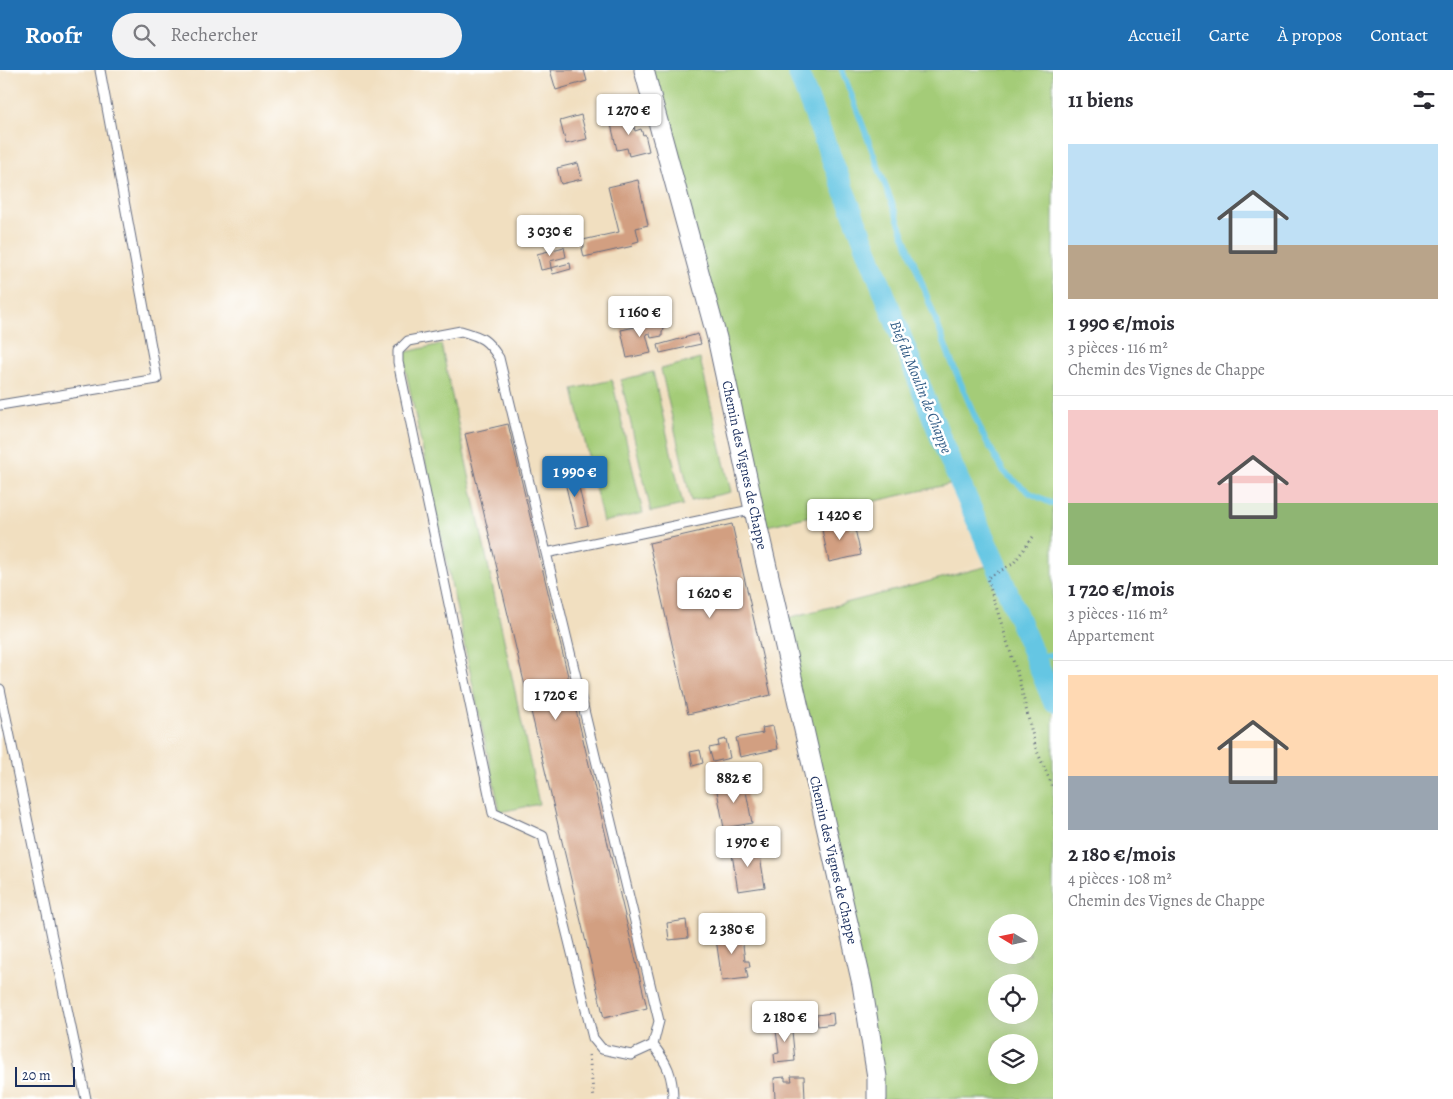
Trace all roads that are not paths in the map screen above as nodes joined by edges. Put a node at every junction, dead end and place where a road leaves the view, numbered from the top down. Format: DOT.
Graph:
graph roads {
  1 [pos="100,70"];
  2 [pos="644,70"];
  3 [pos="0,405"];
  4 [pos="755,509"];
  5 [pos="546,553"];
  6 [pos="0,689"];
  7 [pos="653,1045"];
  8 [pos="86,1099"];
  9 [pos="673,1099"];
  10 [pos="877,1099"];
  1 -- 3 [label="lane"];
  2 -- 4 [label="street, Chemin des Vignes de Chappe"];
  4 -- 5 [label="lane"];
  4 -- 10 [label="street, Chemin des Vignes de Chappe"];
  5 -- 7 [label="lane"];
  5 -- 7 [label="lane"];
  6 -- 8 [label="lane"];
  7 -- 9 [label="lane"];
}
